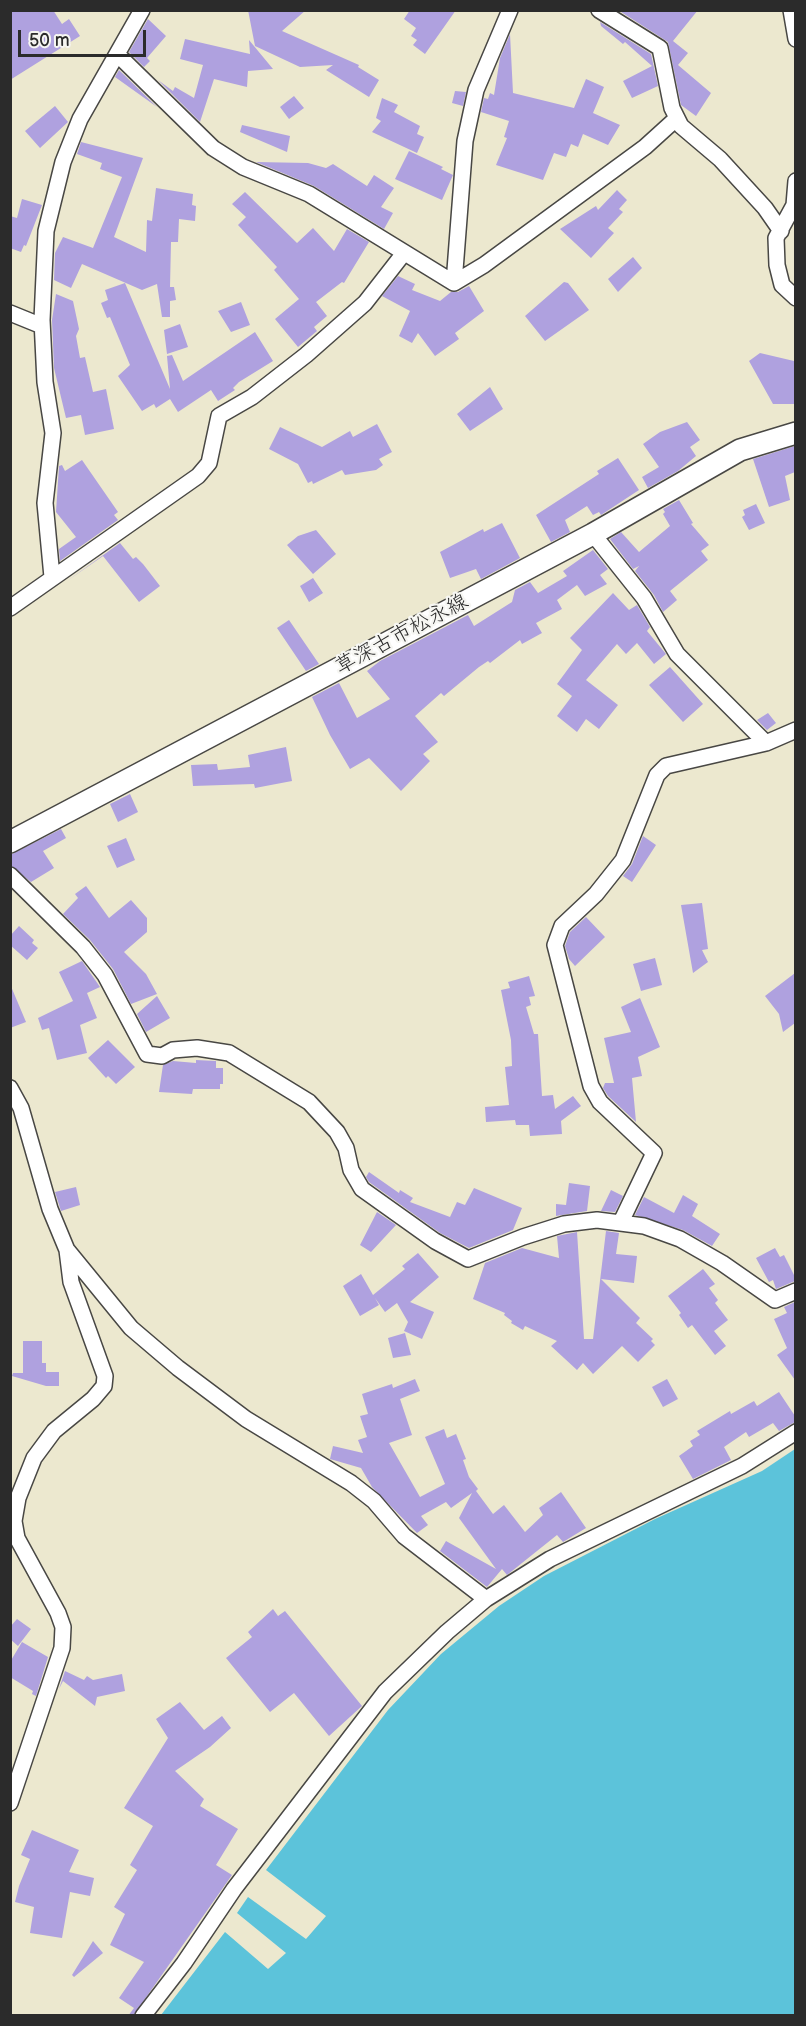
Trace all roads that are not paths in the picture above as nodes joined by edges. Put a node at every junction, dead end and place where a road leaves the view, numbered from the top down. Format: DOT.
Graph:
graph roads {
  1 [pos="142,10"];
  2 [pos="510,10"];
  3 [pos="599,10"];
  4 [pos="791,10"];
  5 [pos="795,39"];
  6 [pos="117,54"];
  7 [pos="676,118"];
  8 [pos="795,181"];
  9 [pos="781,231"];
  10 [pos="405,253"];
  11 [pos="454,283"];
  12 [pos="795,298"];
  13 [pos="10,313"];
  14 [pos="42,320"];
  15 [pos="795,433"];
  16 [pos="593,534"];
  17 [pos="52,577"];
  18 [pos="10,608"];
  19 [pos="795,730"];
  20 [pos="766,743"];
  21 [pos="10,842"];
  22 [pos="10,875"];
  23 [pos="10,1088"];
  24 [pos="621,1222"];
  25 [pos="67,1250"];
  26 [pos="795,1291"];
  27 [pos="795,1432"];
  28 [pos="486,1599"];
  29 [pos="10,1803"];
  30 [pos="142,2016"];
  1 -- 6 [label="street"];
  2 -- 11 [label="street"];
  3 -- 7 [label="street"];
  4 -- 5 [label="street"];
  6 -- 10 [label="street"];
  6 -- 14 [label="street"];
  7 -- 9 [label="street"];
  7 -- 11 [label="street"];
  8 -- 9 [label="street"];
  9 -- 12 [label="street"];
  10 -- 11 [label="street"];
  10 -- 17 [label="street"];
  13 -- 14 [label="street"];
  14 -- 17 [label="street"];
  15 -- 16 [label="main road, 草深古市松永線"];
  16 -- 20 [label="street"];
  16 -- 21 [label="main road, 草深古市松永線"];
  17 -- 18 [label="street"];
  19 -- 20 [label="street"];
  20 -- 24 [label="street"];
  22 -- 24 [label="street"];
  23 -- 25 [label="street"];
  24 -- 26 [label="street"];
  25 -- 28 [label="street"];
  25 -- 29 [label="street"];
  27 -- 28 [label="street"];
  28 -- 30 [label="street"];
}
